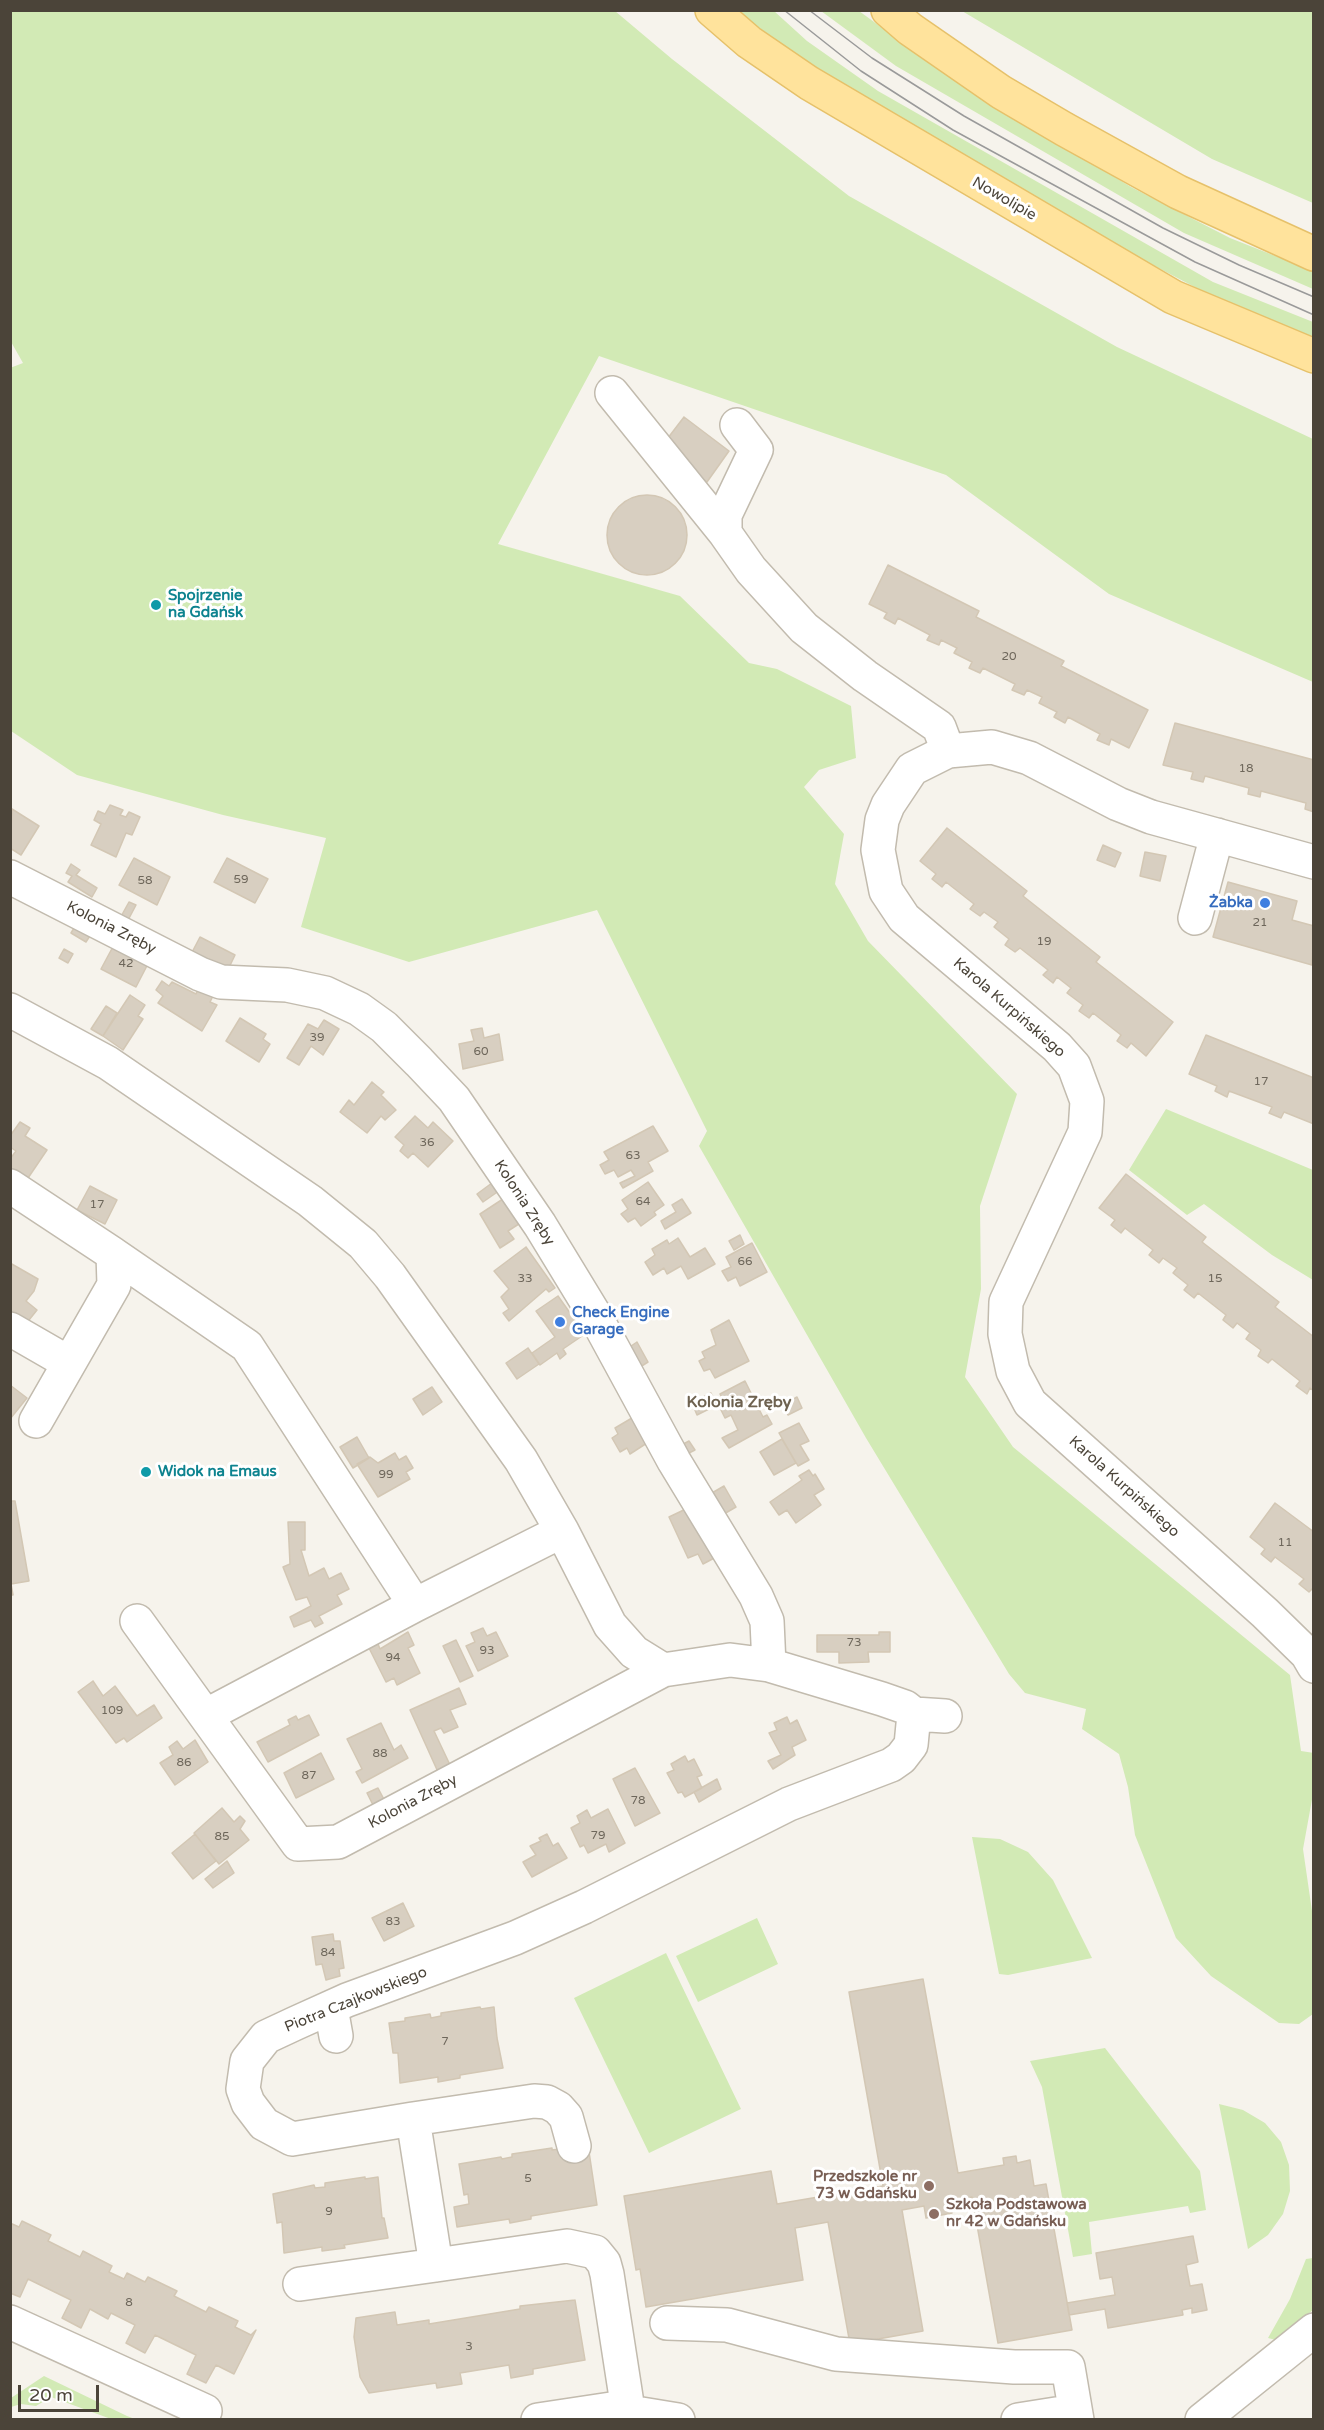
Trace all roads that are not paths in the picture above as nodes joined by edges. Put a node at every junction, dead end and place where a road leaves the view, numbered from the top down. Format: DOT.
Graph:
graph roads {
  1 [pos="712,10"];
  2 [pos="888,10"];
  3 [pos="1314,254"];
  4 [pos="1314,356"];
  5 [pos="612,393"];
  6 [pos="737,425"];
  7 [pos="725,533"];
  8 [pos="948,751"];
  9 [pos="1217,835"];
  10 [pos="1314,862"];
  11 [pos="10,877"];
  12 [pos="1195,918"];
  13 [pos="10,1010"];
  14 [pos="10,1186"];
  15 [pos="113,1254"];
  16 [pos="10,1329"];
  17 [pos="69,1363"];
  18 [pos="36,1421"];
  19 [pos="562,1531"];
  20 [pos="415,1605"];
  21 [pos="137,1621"];
  22 [pos="769,1665"];
  23 [pos="1314,1666"];
  24 [pos="663,1670"];
  25 [pos="207,1715"];
  26 [pos="413,2119"];
  27 [pos="574,2146"];
  28 [pos="436,2265"];
  29 [pos="300,2284"];
  30 [pos="10,2322"];
  31 [pos="667,2324"];
  32 [pos="1314,2330"];
  33 [pos="205,2411"];
  34 [pos="632,2414"];
  35 [pos="1076,2415"];
  36 [pos="538,2420"];
  37 [pos="678,2420"];
  38 [pos="1018,2420"];
  39 [pos="1202,2420"];
  1 -- 4 [label="main road, Nowolipie"];
  2 -- 3 [label="main road"];
  5 -- 7 [label="street"];
  6 -- 7 [label="street"];
  7 -- 8 [label="street"];
  8 -- 9 [label="street, Karola Kurpińskiego"];
  8 -- 23 [label="street, Karola Kurpińskiego"];
  9 -- 10 [label="street, Karola Kurpińskiego"];
  9 -- 12 [label="street"];
  11 -- 22 [label="street, Kolonia Zręby"];
  13 -- 19 [label="street"];
  14 -- 15 [label="street"];
  15 -- 17 [label="street"];
  15 -- 20 [label="street"];
  16 -- 17 [label="street"];
  17 -- 18 [label="street"];
  19 -- 20 [label="street"];
  19 -- 24 [label="street"];
  20 -- 25 [label="street"];
  21 -- 25 [label="street, Kolonia Zręby"];
  22 -- 24 [label="street, Kolonia Zręby"];
  22 -- 26 [label="street, Piotra Czajkowskiego"];
  24 -- 25 [label="street, Kolonia Zręby"];
  26 -- 27 [label="street, Piotra Czajkowskiego"];
  26 -- 28 [label="street"];
  28 -- 29 [label="street"];
  28 -- 34 [label="street"];
  30 -- 33 [label="street"];
  31 -- 35 [label="street"];
  32 -- 39 [label="street"];
  34 -- 36 [label="street"];
  34 -- 37 [label="street"];
  35 -- 38 [label="street"];
}
